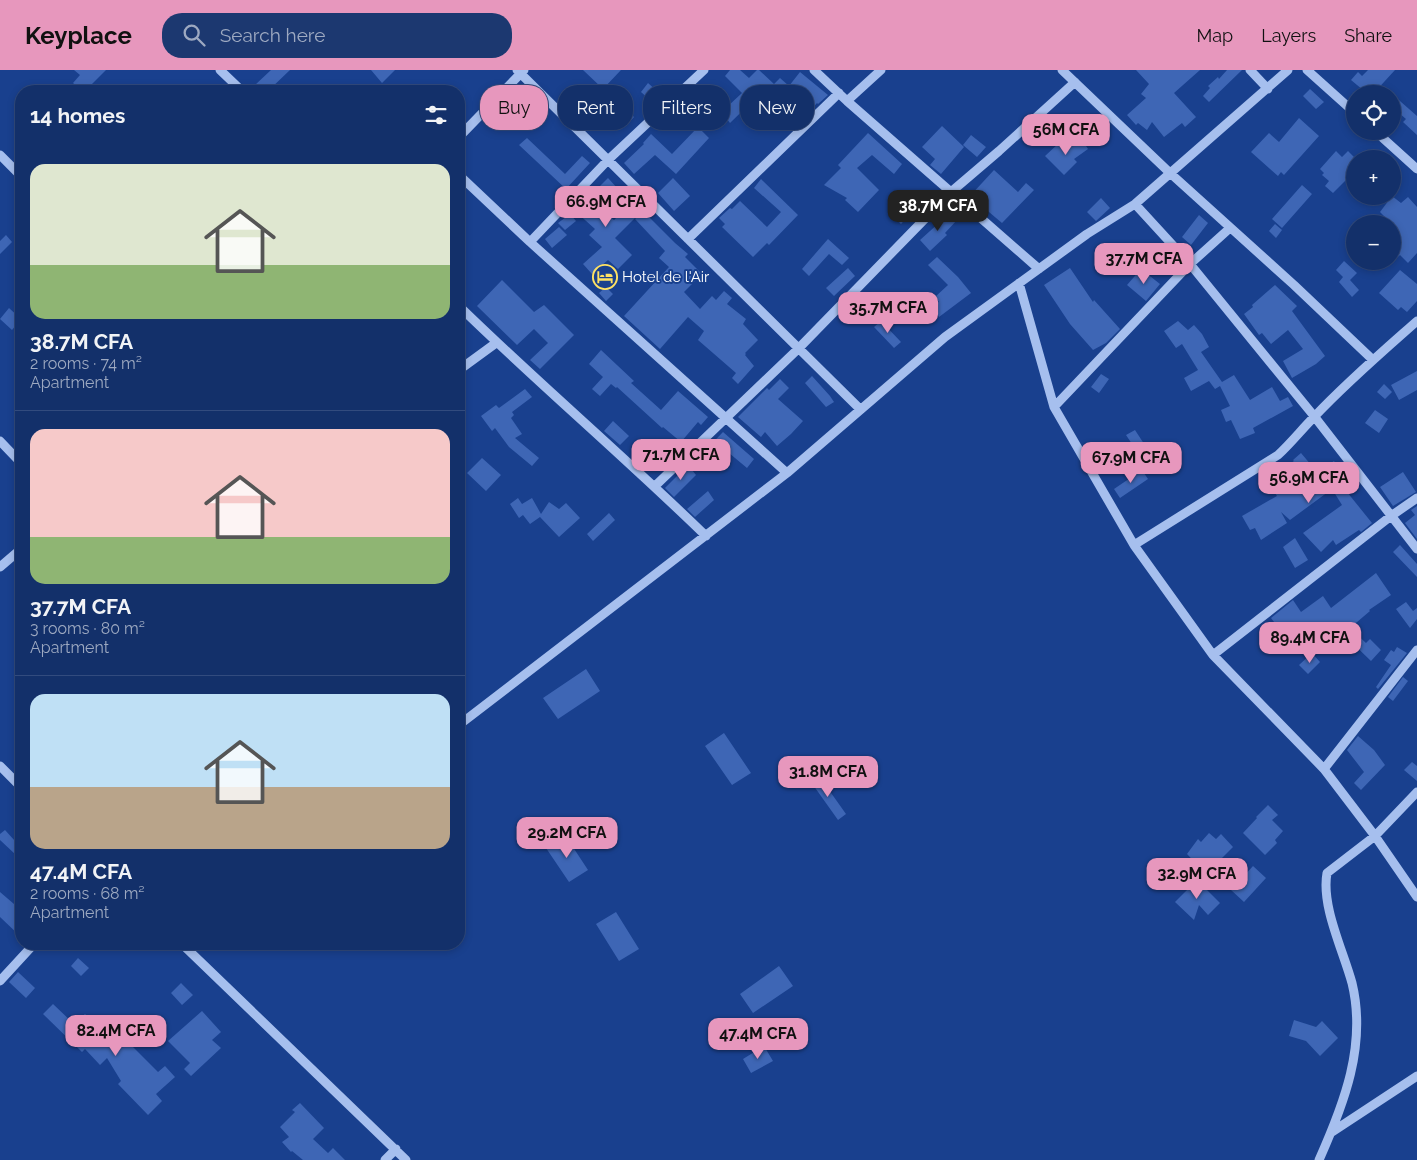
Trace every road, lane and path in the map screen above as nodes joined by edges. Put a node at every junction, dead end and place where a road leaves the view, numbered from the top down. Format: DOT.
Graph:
graph roads {
  1 [pos="220,70"];
  2 [pos="704,70"];
  3 [pos="814,70"];
  4 [pos="881,70"];
  5 [pos="1062,70"];
  6 [pos="1250,70"];
  7 [pos="1288,70"];
  8 [pos="1307,70"];
  9 [pos="521,71"];
  10 [pos="1075,82"];
  11 [pos="236,85"];
  12 [pos="1268,89"];
  13 [pos="839,93"];
  14 [pos="847,101"];
  15 [pos="1346,105"];
  16 [pos="465,131"];
  17 [pos="1385,140"];
  18 [pos="0,155"];
  19 [pos="608,160"];
  20 [pos="1417,169"];
  21 [pos="15,170"];
  22 [pos="1170,173"];
  23 [pos="465,181"];
  24 [pos="951,192"];
  25 [pos="1134,204"];
  26 [pos="1230,228"];
  27 [pos="688,240"];
  28 [pos="530,242"];
  29 [pos="1190,264"];
  30 [pos="1039,269"];
  31 [pos="1019,283"];
  32 [pos="465,312"];
  33 [pos="1417,321"];
  34 [pos="496,343"];
  35 [pos="798,349"];
  36 [pos="1373,360"];
  37 [pos="465,366"];
  38 [pos="1054,407"];
  39 [pos="860,409"];
  40 [pos="1314,416"];
  41 [pos="726,418"];
  42 [pos="0,441"];
  43 [pos="15,457"];
  44 [pos="787,473"];
  45 [pos="655,486"];
  46 [pos="1417,498"];
  47 [pos="1391,516"];
  48 [pos="706,536"];
  49 [pos="1134,545"];
  50 [pos="1417,549"];
  51 [pos="15,554"];
  52 [pos="0,567"];
  53 [pos="1417,650"];
  54 [pos="1213,655"];
  55 [pos="465,720"];
  56 [pos="0,766"];
  57 [pos="1324,769"];
  58 [pos="15,781"];
  59 [pos="1417,792"];
  60 [pos="1376,836"];
  61 [pos="1417,897"];
  62 [pos="28,950"];
  63 [pos="192,950"];
  64 [pos="0,981"];
  65 [pos="1417,1076"];
  66 [pos="1332,1132"];
  67 [pos="396,1149"];
  68 [pos="385,1160"];
  69 [pos="406,1160"];
  70 [pos="1319,1160"];
  1 -- 11 [label="street"];
  2 -- 19 [label="street"];
  3 -- 13 [label="street"];
  4 -- 14 [label="street"];
  5 -- 10 [label="street"];
  6 -- 12 [label="street"];
  7 -- 12 [label="street"];
  8 -- 15 [label="street"];
  9 -- 16 [label="street"];
  9 -- 19 [label="street"];
  10 -- 22 [label="street"];
  10 -- 24 [label="street"];
  12 -- 22 [label="street"];
  13 -- 14 [label="street"];
  13 -- 27 [label="street"];
  14 -- 24 [label="street"];
  17 -- 20 [label="street"];
  18 -- 21 [label="street"];
  19 -- 27 [label="street"];
  19 -- 28 [label="street"];
  22 -- 25 [label="street"];
  22 -- 26 [label="street"];
  23 -- 28 [label="street"];
  24 -- 30 [label="street"];
  24 -- 35 [label="street"];
  25 -- 29 [label="street"];
  25 -- 30 [label="street"];
  26 -- 29 [label="street"];
  26 -- 36 [label="street"];
  27 -- 35 [label="street"];
  28 -- 41 [label="street"];
  29 -- 38 [label="street"];
  29 -- 40 [label="street"];
  30 -- 31 [label="street"];
  31 -- 38 [label="street"];
  31 -- 39 [label="street"];
  32 -- 34 [label="street"];
  33 -- 36 [label="street"];
  34 -- 37 [label="street"];
  34 -- 45 [label="street"];
  35 -- 39 [label="street"];
  35 -- 41 [label="street"];
  36 -- 40 [label="street"];
  38 -- 49 [label="street"];
  39 -- 44 [label="street"];
  40 -- 47 [label="street"];
  40 -- 49 [label="street"];
  41 -- 44 [label="street"];
  41 -- 45 [label="street"];
  42 -- 43 [label="street"];
  44 -- 48 [label="street"];
  45 -- 48 [label="street"];
  46 -- 47 [label="street"];
  47 -- 50 [label="street"];
  47 -- 54 [label="street"];
  48 -- 55 [label="street"];
  49 -- 54 [label="street"];
  51 -- 52 [label="street"];
  53 -- 57 [label="street"];
  54 -- 57 [label="street"];
  56 -- 58 [label="street"];
  57 -- 60 [label="street"];
  59 -- 60 [label="street"];
  60 -- 61 [label="street"];
  60 -- 66 [label="street"];
  62 -- 64 [label="street"];
  63 -- 67 [label="street"];
  65 -- 66 [label="street"];
  66 -- 70 [label="street"];
  67 -- 68 [label="street"];
  67 -- 69 [label="street"];
}
